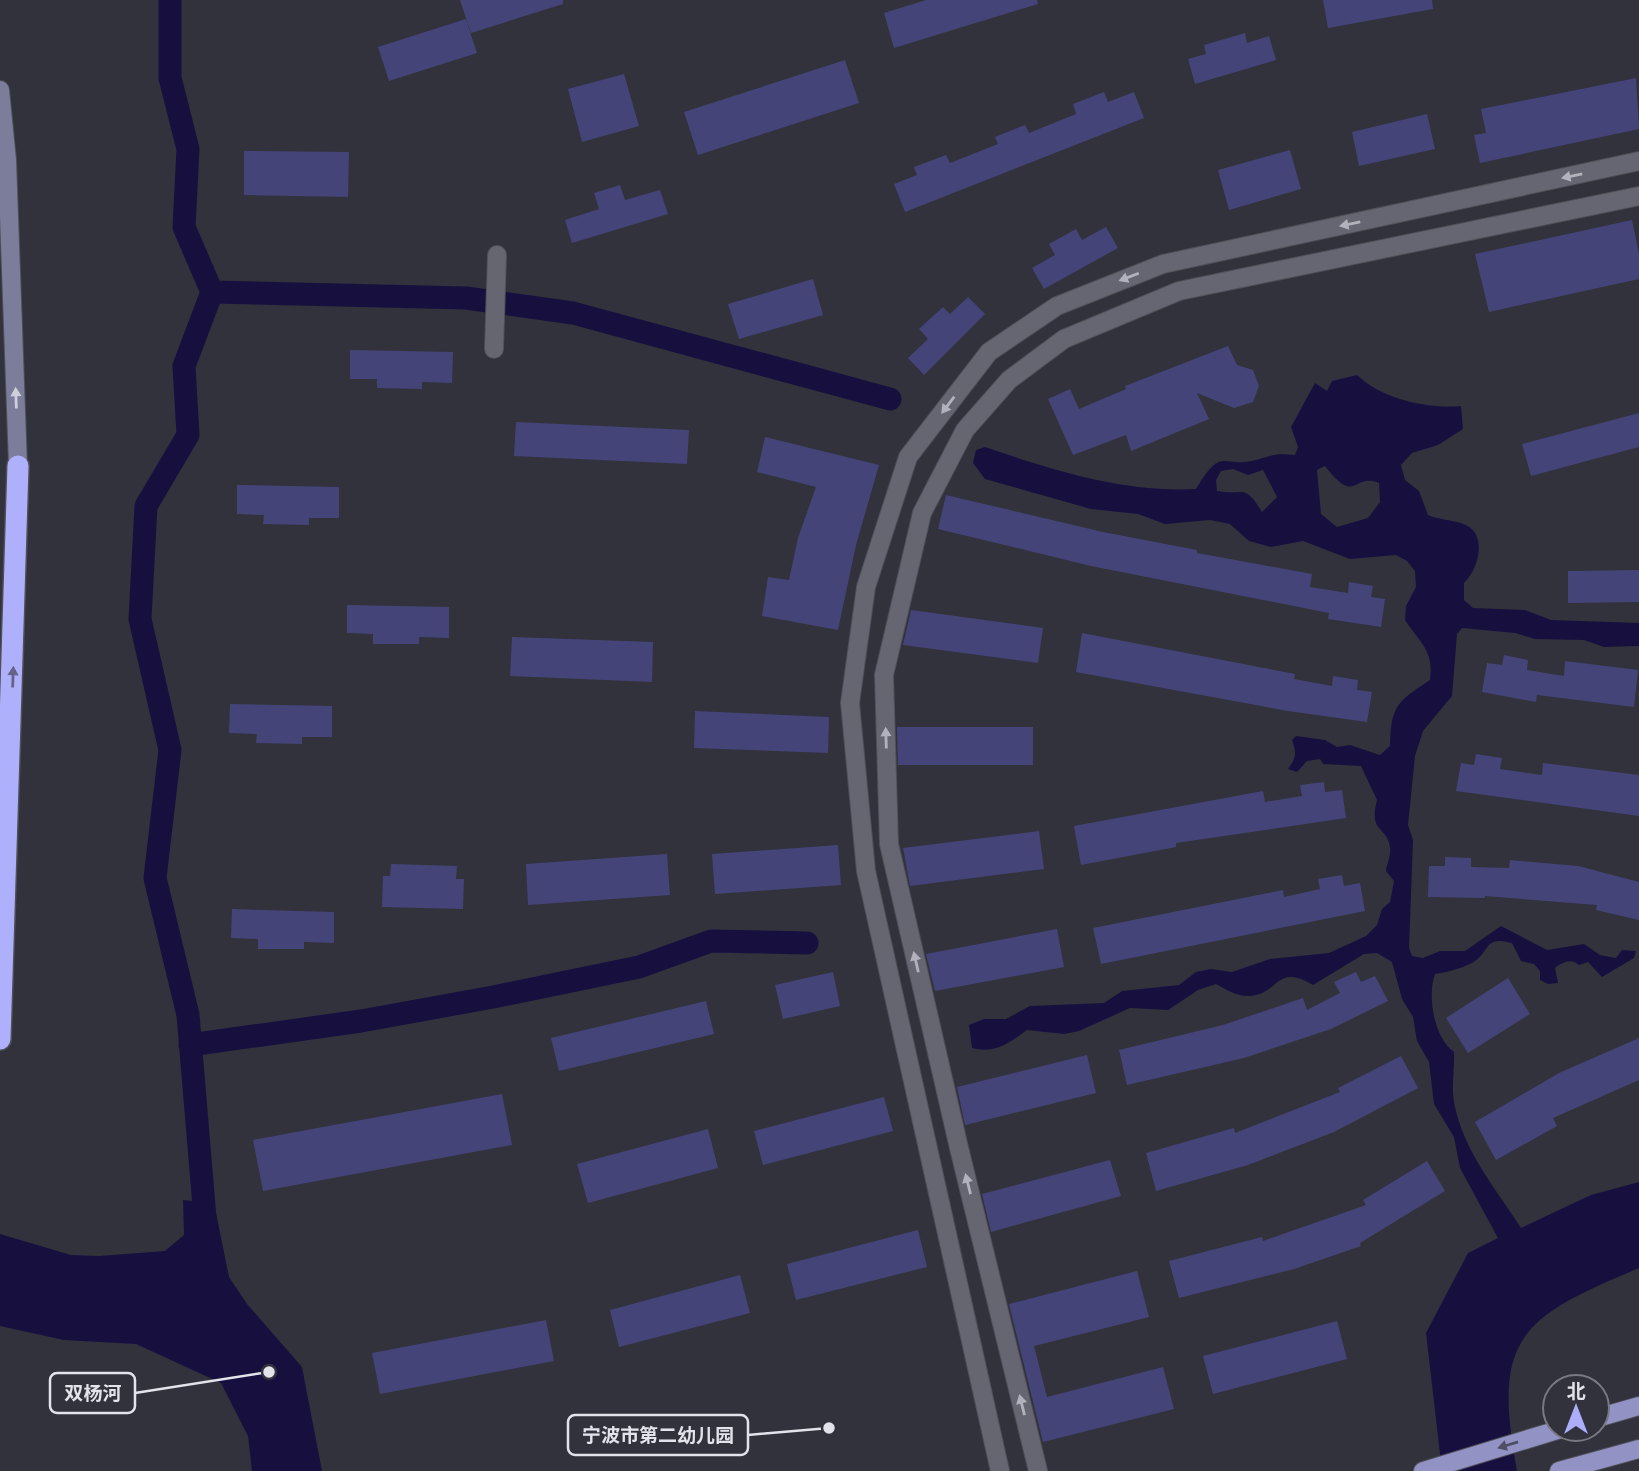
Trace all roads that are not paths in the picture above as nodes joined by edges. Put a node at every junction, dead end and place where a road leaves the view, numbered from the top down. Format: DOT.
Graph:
graph roads {
  1 [pos="0,90"];
  2 [pos="1639,161"];
  3 [pos="1639,196"];
  4 [pos="497,255"];
  5 [pos="494,349"];
  6 [pos="18,466"];
  7 [pos="0,1039"];
  8 [pos="1639,1406"];
  9 [pos="1611,1414"];
  10 [pos="1541,1435"];
  11 [pos="1639,1449"];
  12 [pos="1566,1469"];
  13 [pos="1000,1471"];
  14 [pos="1038,1471"];
  15 [pos="1423,1471"];
  6 -- 1 [label="main road, one-way"];
  2 -- 13 [label="street, one-way"];
  14 -- 3 [label="street, one-way"];
  4 -- 5 [label="street"];
  7 -- 6 [label="highway, one-way"];
  8 -- 9 [label="main road"];
  10 -- 15 [label="main road, one-way"];
  11 -- 12 [label="main road"];
}
